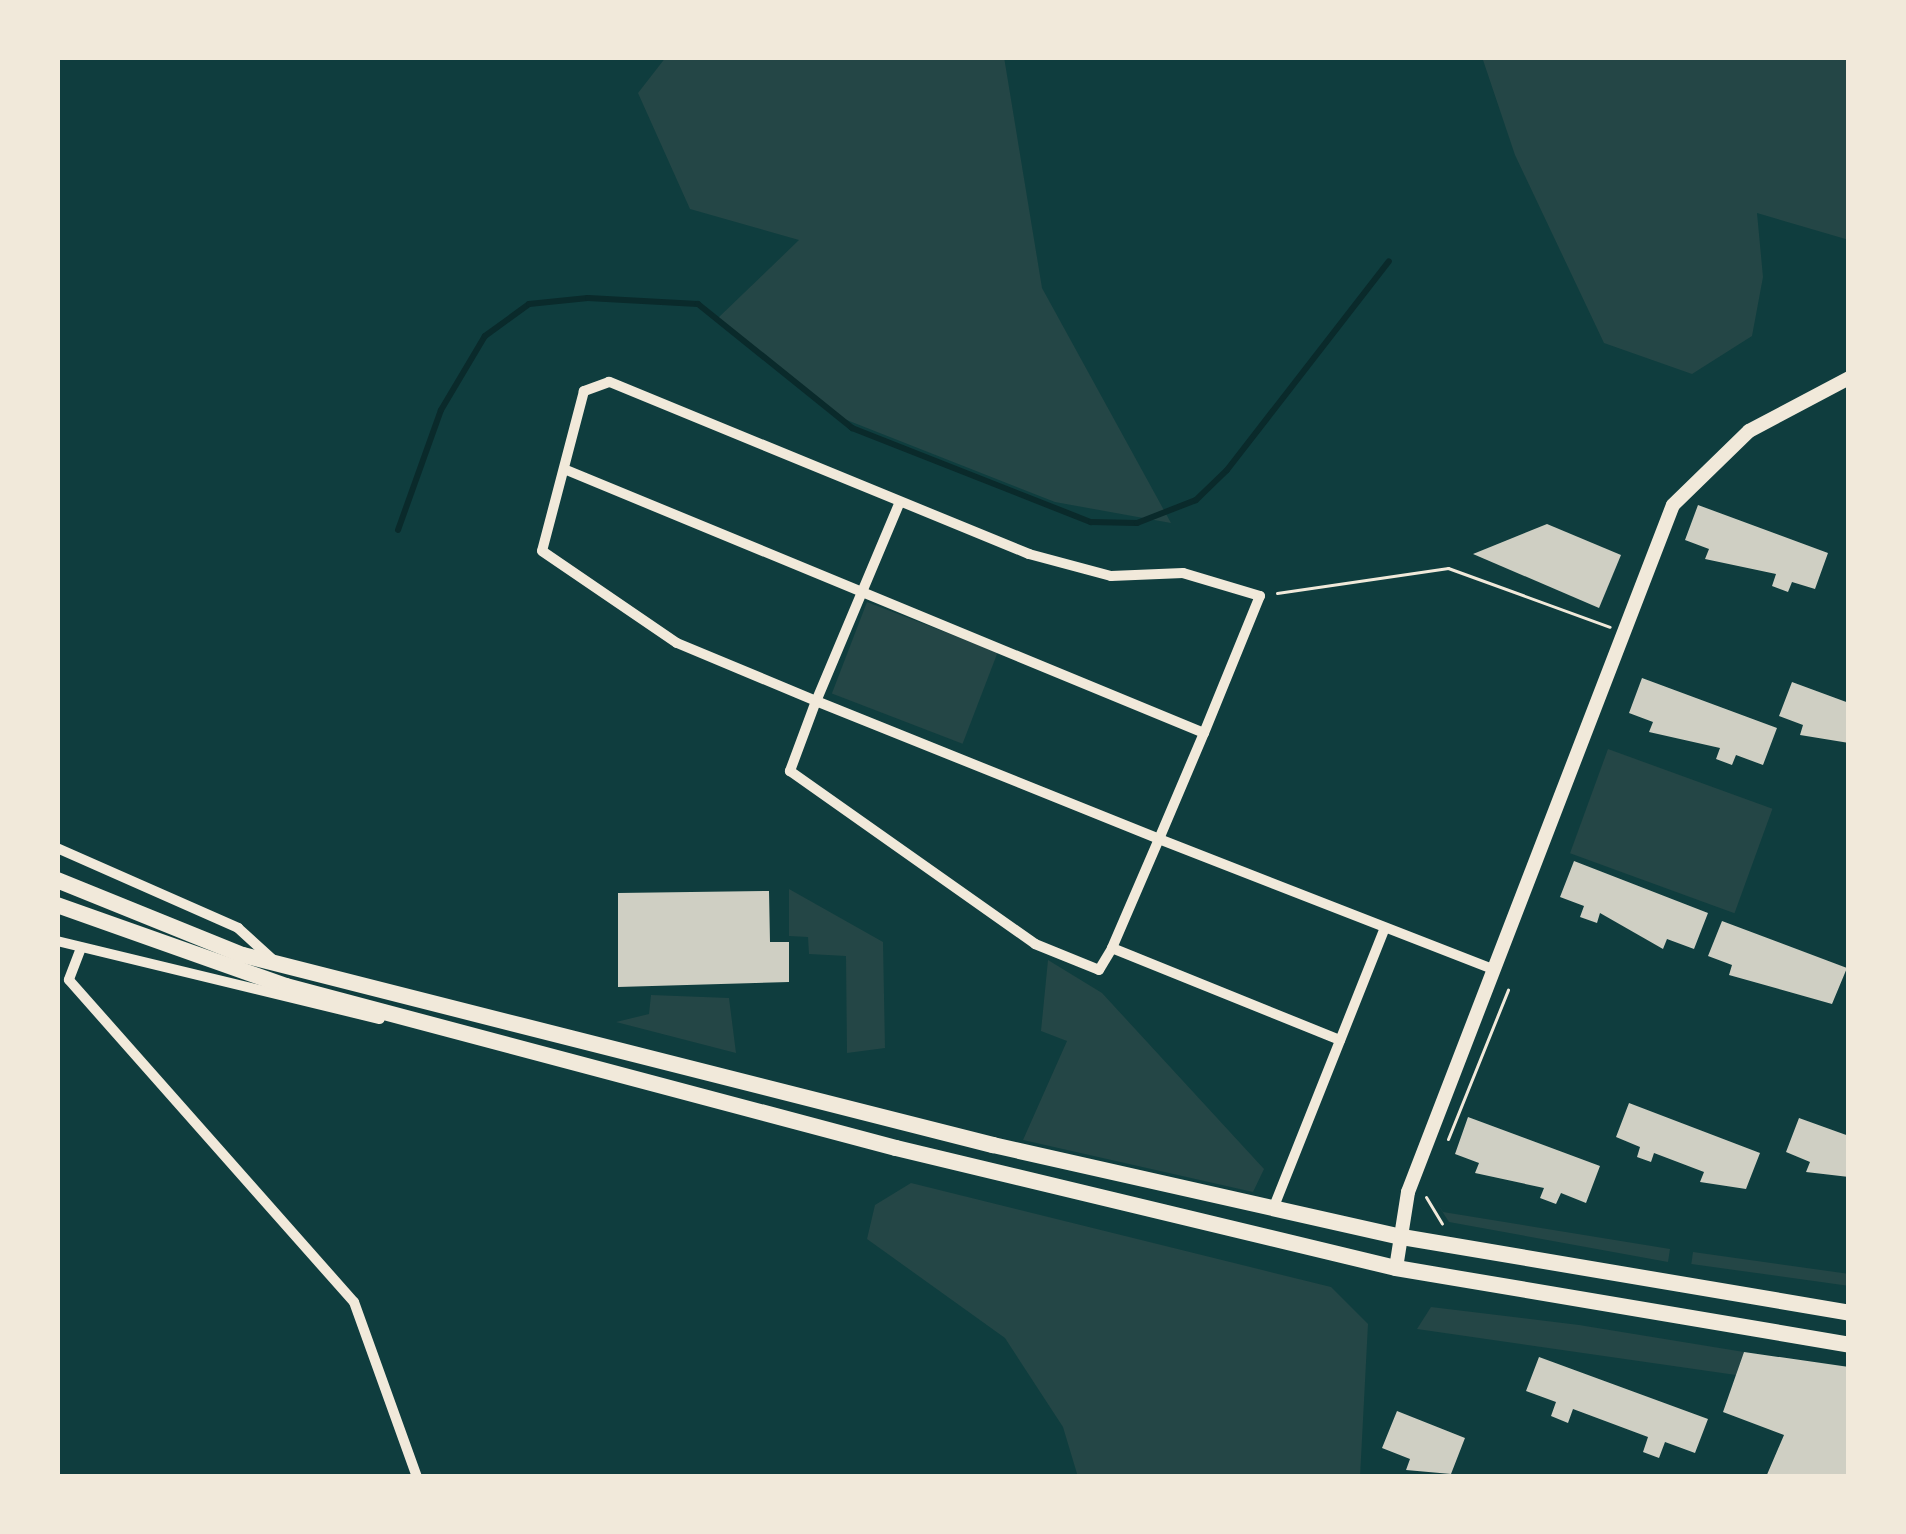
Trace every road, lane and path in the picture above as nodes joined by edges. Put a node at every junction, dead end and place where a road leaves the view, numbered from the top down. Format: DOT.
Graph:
graph roads {
  1 [pos="1849,378"];
  2 [pos="564,469"];
  3 [pos="899,504"];
  4 [pos="862,595"];
  5 [pos="1260,596"];
  6 [pos="1623,632"];
  7 [pos="816,701"];
  8 [pos="1204,733"];
  9 [pos="1159,839"];
  10 [pos="58,848"];
  11 [pos="57,880"];
  12 [pos="57,905"];
  13 [pos="1385,928"];
  14 [pos="57,941"];
  15 [pos="81,948"];
  16 [pos="1112,948"];
  17 [pos="278,964"];
  18 [pos="1492,969"];
  19 [pos="1508,990"];
  20 [pos="457,1033"];
  21 [pos="1340,1040"];
  22 [pos="1442,1154"];
  23 [pos="1433,1175"];
  24 [pos="1273,1209"];
  25 [pos="1455,1229"];
  26 [pos="1402,1238"];
  27 [pos="1396,1268"];
  28 [pos="1849,1313"];
  29 [pos="1849,1345"];
  30 [pos="417,1477"];
  1 -- 6 [label="street"];
  2 -- 3 [label="street"];
  2 -- 4 [label="street"];
  2 -- 7 [label="street"];
  3 -- 4 [label="street"];
  3 -- 5 [label="street"];
  4 -- 7 [label="street"];
  4 -- 8 [label="street"];
  5 -- 6 [label="path"];
  5 -- 8 [label="street"];
  6 -- 18 [label="street"];
  7 -- 9 [label="street"];
  7 -- 16 [label="street"];
  8 -- 9 [label="street"];
  9 -- 13 [label="street"];
  9 -- 16 [label="street"];
  10 -- 17 [label="street"];
  11 -- 17 [label="main road"];
  12 -- 20 [label="main road"];
  13 -- 18 [label="street"];
  13 -- 21 [label="street"];
  14 -- 15 [label="street"];
  15 -- 20 [label="street"];
  15 -- 30 [label="street"];
  16 -- 21 [label="street"];
  17 -- 24 [label="main road"];
  18 -- 26 [label="street"];
  19 -- 22 [label="path"];
  20 -- 27 [label="main road"];
  21 -- 24 [label="street"];
  23 -- 25 [label="path"];
  24 -- 26 [label="main road"];
  26 -- 27 [label="street"];
  26 -- 28 [label="main road"];
  27 -- 29 [label="main road"];
}
